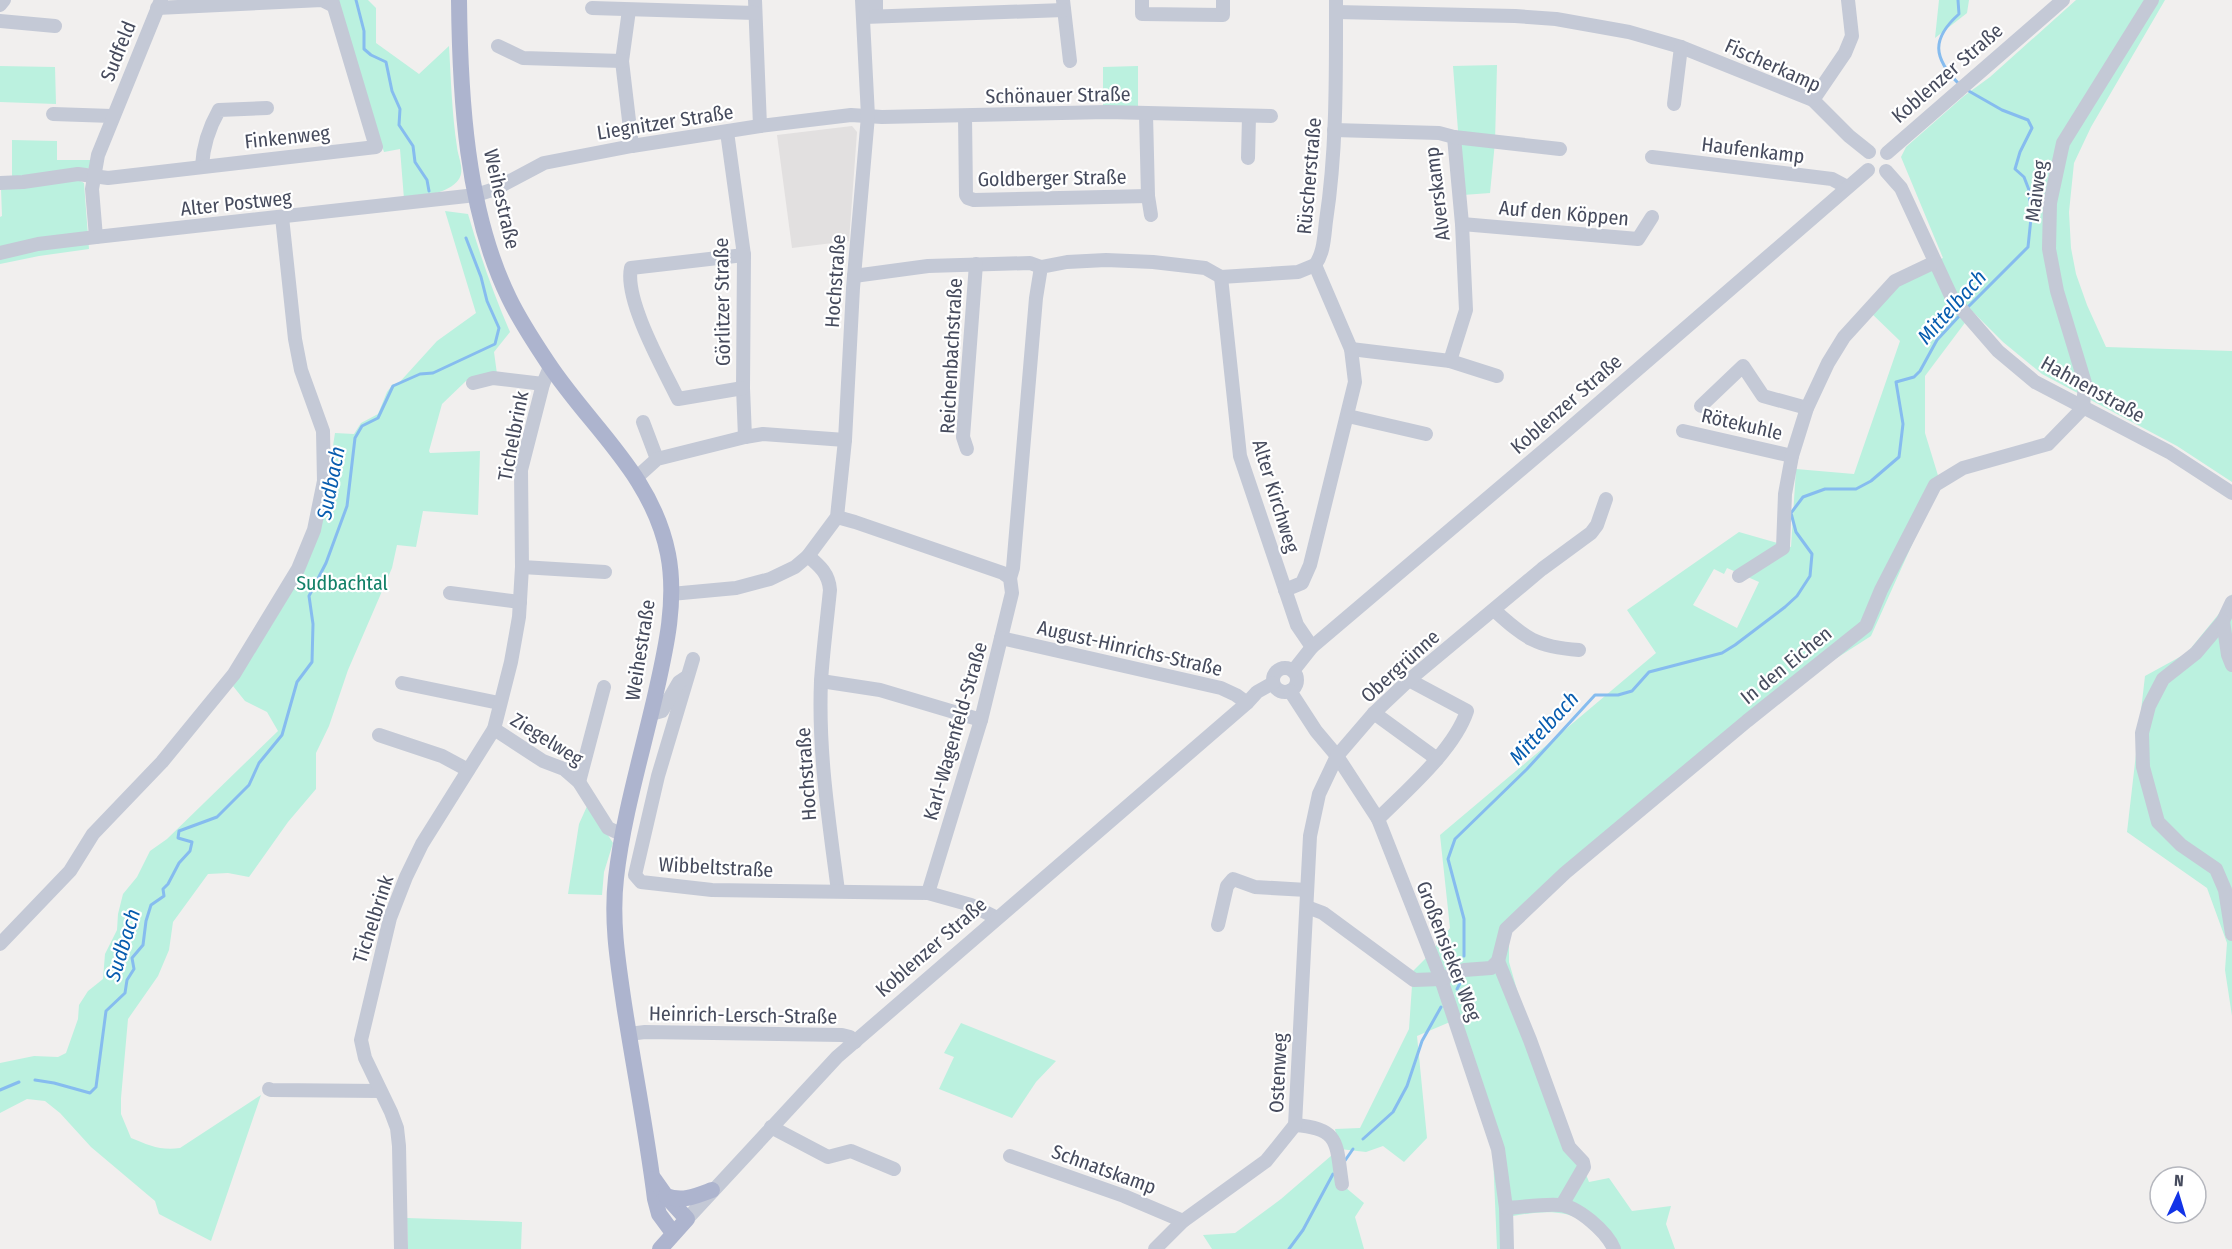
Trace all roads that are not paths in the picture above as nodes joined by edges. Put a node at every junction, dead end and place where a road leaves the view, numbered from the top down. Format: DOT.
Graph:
graph roads {
  1 [pos="4,0"];
  2 [pos="459,0"];
  3 [pos="862,0"];
  4 [pos="876,0"];
  5 [pos="1223,0"];
  6 [pos="1848,0"];
  7 [pos="2062,0"];
  8 [pos="2152,0"];
  9 [pos="332,2"];
  10 [pos="216,3"];
  11 [pos="159,4"];
  12 [pos="0,5"];
  13 [pos="1064,5"];
  14 [pos="755,6"];
  15 [pos="1336,6"];
  16 [pos="930,7"];
  17 [pos="1142,7"];
  18 [pos="592,8"];
  19 [pos="629,10"];
  20 [pos="870,16"];
  21 [pos="0,21"];
  22 [pos="55,26"];
  23 [pos="1142,29"];
  24 [pos="498,46"];
  25 [pos="1681,47"];
  26 [pos="622,61"];
  27 [pos="1070,61"];
  28 [pos="1813,100"];
  29 [pos="1674,104"];
  30 [pos="267,108"];
  31 [pos="53,114"];
  32 [pos="1146,114"];
  33 [pos="112,116"];
  34 [pos="868,116"];
  35 [pos="965,116"];
  36 [pos="1249,116"];
  37 [pos="1271,116"];
  38 [pos="760,126"];
  39 [pos="1334,130"];
  40 [pos="728,132"];
  41 [pos="1454,137"];
  42 [pos="632,146"];
  43 [pos="1560,149"];
  44 [pos="1869,152"];
  45 [pos="1887,153"];
  46 [pos="1652,156"];
  47 [pos="1248,158"];
  48 [pos="202,166"];
  49 [pos="1868,170"];
  50 [pos="1886,171"];
  51 [pos="94,176"];
  52 [pos="0,183"];
  53 [pos="1847,187"];
  54 [pos="476,195"];
  55 [pos="1148,196"];
  56 [pos="1151,214"];
  57 [pos="1652,217"];
  58 [pos="282,218"];
  59 [pos="1462,224"];
  60 [pos="96,237"];
  61 [pos="0,253"];
  62 [pos="744,255"];
  63 [pos="1935,262"];
  64 [pos="976,264"];
  65 [pos="1046,265"];
  66 [pos="1315,265"];
  67 [pos="854,276"];
  68 [pos="1221,277"];
  69 [pos="1351,349"];
  70 [pos="1450,361"];
  71 [pos="550,367"];
  72 [pos="1497,376"];
  73 [pos="473,383"];
  74 [pos="543,384"];
  75 [pos="742,388"];
  76 [pos="1701,406"];
  77 [pos="1807,408"];
  78 [pos="2083,408"];
  79 [pos="1348,416"];
  80 [pos="643,422"];
  81 [pos="1683,431"];
  82 [pos="1426,434"];
  83 [pos="745,437"];
  84 [pos="845,441"];
  85 [pos="967,449"];
  86 [pos="1792,456"];
  87 [pos="657,459"];
  88 [pos="637,477"];
  89 [pos="2232,493"];
  90 [pos="1606,499"];
  91 [pos="837,517"];
  92 [pos="808,556"];
  93 [pos="522,567"];
  94 [pos="605,572"];
  95 [pos="1739,576"];
  96 [pos="1010,578"];
  97 [pos="1285,590"];
  98 [pos="450,593"];
  99 [pos="671,594"];
  100 [pos="520,602"];
  101 [pos="2232,602"];
  102 [pos="1494,610"];
  103 [pos="2223,621"];
  104 [pos="1001,639"];
  105 [pos="1312,647"];
  106 [pos="1579,650"];
  107 [pos="693,659"];
  108 [pos="2232,665"];
  109 [pos="1293,671"];
  110 [pos="687,677"];
  111 [pos="1409,680"];
  112 [pos="821,681"];
  113 [pos="402,682"];
  114 [pos="604,687"];
  115 [pos="1280,688"];
  116 [pos="499,703"];
  117 [pos="1247,703"];
  118 [pos="1374,713"];
  119 [pos="651,714"];
  120 [pos="981,720"];
  121 [pos="494,729"];
  122 [pos="379,735"];
  123 [pos="1337,756"];
  124 [pos="1437,759"];
  125 [pos="468,770"];
  126 [pos="579,782"];
  127 [pos="1378,819"];
  128 [pos="623,835"];
  129 [pos="1307,890"];
  130 [pos="838,891"];
  131 [pos="928,892"];
  132 [pos="1307,907"];
  133 [pos="997,918"];
  134 [pos="1218,925"];
  135 [pos="2232,934"];
  136 [pos="0,944"];
  137 [pos="1498,961"];
  138 [pos="1441,979"];
  139 [pos="629,1034"];
  140 [pos="855,1041"];
  141 [pos="269,1089"];
  142 [pos="380,1091"];
  143 [pos="1295,1125"];
  144 [pos="771,1127"];
  145 [pos="1010,1156"];
  146 [pos="894,1169"];
  147 [pos="652,1176"];
  148 [pos="1342,1184"];
  149 [pos="712,1190"];
  150 [pos="666,1196"];
  151 [pos="1562,1205"];
  152 [pos="1506,1208"];
  153 [pos="687,1219"];
  154 [pos="1183,1221"];
  155 [pos="666,1244"];
  156 [pos="401,1249"];
  157 [pos="1155,1249"];
  158 [pos="1507,1249"];
  159 [pos="1614,1249"];
  1 -- 12 [label="street"];
  2 -- 54 [label="main road, Weihestraße"];
  3 -- 20 [label="street, Hochstraße"];
  4 -- 20 [label="street"];
  5 -- 17 [label="street"];
  6 -- 28 [label="street"];
  7 -- 45 [label="street, Koblenzer Straße"];
  8 -- 78 [label="street, Maiweg"];
  9 -- 10 [label="street"];
  9 -- 48 [label="street, Finkenweg"];
  10 -- 11 [label="street"];
  11 -- 33 [label="street, Sudfeld"];
  13 -- 16 [label="street"];
  13 -- 27 [label="street"];
  14 -- 19 [label="street"];
  14 -- 38 [label="street"];
  15 -- 25 [label="street, Fischerkamp"];
  15 -- 39 [label="street, Rüscherstraße"];
  16 -- 20 [label="street"];
  17 -- 23 [label="street"];
  18 -- 19 [label="street"];
  19 -- 26 [label="street"];
  20 -- 34 [label="street, Hochstraße"];
  21 -- 22 [label="street"];
  24 -- 26 [label="street"];
  25 -- 28 [label="street, Fischerkamp"];
  25 -- 29 [label="street"];
  26 -- 42 [label="street"];
  28 -- 44 [label="street, Fischerkamp"];
  30 -- 48 [label="street, Finkenweg"];
  31 -- 33 [label="street"];
  32 -- 35 [label="street, Schönauer Straße"];
  32 -- 36 [label="street, Schönauer Straße"];
  32 -- 55 [label="street, Goldberger Straße"];
  33 -- 51 [label="street, Sudfeld"];
  34 -- 35 [label="street, Schönauer Straße"];
  34 -- 38 [label="street, Liegnitzer Straße"];
  34 -- 67 [label="street, Hochstraße"];
  35 -- 55 [label="street, Goldberger Straße"];
  36 -- 37 [label="street, Schönauer Straße"];
  36 -- 47 [label="street"];
  38 -- 40 [label="street, Liegnitzer Straße"];
  39 -- 41 [label="street, Alverskamp"];
  39 -- 66 [label="street, Rüscherstraße"];
  40 -- 42 [label="street, Liegnitzer Straße"];
  40 -- 62 [label="street, Görlitzer Straße"];
  41 -- 43 [label="street"];
  41 -- 59 [label="street, Alverskamp"];
  42 -- 54 [label="street, Liegnitzer Straße"];
  44 -- 45 [label="street"];
  44 -- 49 [label="street"];
  45 -- 50 [label="street"];
  46 -- 53 [label="street, Haufenkamp"];
  48 -- 51 [label="street, Finkenweg"];
  49 -- 50 [label="street"];
  49 -- 53 [label="street, Koblenzer Straße"];
  50 -- 63 [label="street, Hahnenstraße"];
  51 -- 52 [label="street, Finkenweg"];
  51 -- 60 [label="street, Sudfeld"];
  53 -- 105 [label="street, Koblenzer Straße"];
  54 -- 58 [label="street, Alter Postweg"];
  54 -- 71 [label="main road, Weihestraße"];
  55 -- 56 [label="street, Goldberger Straße"];
  57 -- 59 [label="street, Auf den Köppen"];
  58 -- 60 [label="street, Alter Postweg"];
  58 -- 136 [label="street"];
  59 -- 70 [label="street, Alverskamp"];
  60 -- 61 [label="street, Alter Postweg"];
  62 -- 75 [label="street, Görlitzer Straße"];
  62 -- 75 [label="street"];
  63 -- 77 [label="street, Rötekuhle"];
  63 -- 78 [label="street, Hahnenstraße"];
  64 -- 65 [label="street"];
  64 -- 67 [label="street"];
  64 -- 85 [label="street, Reichenbachstraße"];
  65 -- 68 [label="street"];
  65 -- 96 [label="street, Karl-Wagenfeld-Straße"];
  66 -- 68 [label="street"];
  66 -- 69 [label="street"];
  67 -- 84 [label="street, Hochstraße"];
  68 -- 97 [label="street, Alter Kirchweg"];
  69 -- 70 [label="street"];
  69 -- 79 [label="street"];
  70 -- 72 [label="street"];
  71 -- 74 [label="street, Tichelbrink"];
  71 -- 88 [label="main road, Weihestraße"];
  73 -- 74 [label="street, Tichelbrink"];
  74 -- 93 [label="street, Tichelbrink"];
  75 -- 83 [label="street, Görlitzer Straße"];
  76 -- 77 [label="street, Rötekuhle"];
  77 -- 86 [label="street, Rötekuhle"];
  78 -- 89 [label="street, Hahnenstraße"];
  78 -- 137 [label="street, In den Eichen"];
  79 -- 82 [label="street"];
  79 -- 97 [label="street"];
  80 -- 87 [label="street"];
  81 -- 86 [label="street, Rötekuhle"];
  83 -- 84 [label="street"];
  83 -- 87 [label="street"];
  84 -- 91 [label="street, Hochstraße"];
  86 -- 95 [label="street, Rötekuhle"];
  87 -- 88 [label="street"];
  88 -- 99 [label="main road, Weihestraße"];
  90 -- 102 [label="street, Obergrünne"];
  91 -- 92 [label="street"];
  91 -- 96 [label="street"];
  92 -- 99 [label="street"];
  92 -- 112 [label="street, Hochstraße"];
  93 -- 94 [label="street"];
  93 -- 100 [label="street, Tichelbrink"];
  96 -- 104 [label="street, Karl-Wagenfeld-Straße"];
  97 -- 105 [label="street, Alter Kirchweg"];
  98 -- 100 [label="street"];
  99 -- 119 [label="main road, Weihestraße"];
  100 -- 116 [label="street, Tichelbrink"];
  101 -- 103 [label="street"];
  102 -- 106 [label="street"];
  102 -- 111 [label="street, Obergrünne"];
  103 -- 108 [label="street"];
  103 -- 135 [label="street"];
  104 -- 117 [label="street, August-Hinrichs-Straße"];
  104 -- 120 [label="street, Karl-Wagenfeld-Straße"];
  105 -- 109 [label="street, Koblenzer Straße"];
  107 -- 110 [label="street, Wibbeltstraße"];
  109 -- 115 [label="street"];
  109 -- 115 [label="street"];
  110 -- 119 [label="street, Wibbeltstraße"];
  110 -- 130 [label="street, Wibbeltstraße"];
  111 -- 118 [label="street, Obergrünne"];
  111 -- 124 [label="street"];
  112 -- 120 [label="street"];
  112 -- 130 [label="street, Hochstraße"];
  113 -- 116 [label="street"];
  114 -- 126 [label="street, Ziegelweg"];
  115 -- 117 [label="street, Koblenzer Straße"];
  115 -- 123 [label="street, Großensieker Weg"];
  116 -- 121 [label="street, Tichelbrink"];
  117 -- 133 [label="street, Koblenzer Straße"];
  118 -- 123 [label="street, Obergrünne"];
  118 -- 124 [label="street"];
  119 -- 128 [label="main road, Weihestraße"];
  120 -- 131 [label="street, Karl-Wagenfeld-Straße"];
  121 -- 125 [label="street, Tichelbrink"];
  121 -- 126 [label="street, Ziegelweg"];
  122 -- 125 [label="street"];
  123 -- 127 [label="street, Großensieker Weg"];
  123 -- 129 [label="street, Ostenweg"];
  124 -- 127 [label="street"];
  125 -- 142 [label="street, Tichelbrink"];
  126 -- 128 [label="street, Ziegelweg"];
  127 -- 138 [label="street, Großensieker Weg"];
  128 -- 139 [label="main road, Weihestraße"];
  129 -- 132 [label="street, Ostenweg"];
  129 -- 134 [label="street"];
  130 -- 131 [label="street, Wibbeltstraße"];
  131 -- 133 [label="street, Wibbeltstraße"];
  132 -- 138 [label="street"];
  132 -- 143 [label="street, Ostenweg"];
  133 -- 140 [label="street, Koblenzer Straße"];
  137 -- 138 [label="street"];
  137 -- 151 [label="street"];
  138 -- 152 [label="street, Großensieker Weg"];
  139 -- 140 [label="street, Heinrich-Lersch-Straße"];
  139 -- 147 [label="main road, Weihestraße"];
  140 -- 144 [label="street, Koblenzer Straße"];
  141 -- 142 [label="street"];
  142 -- 156 [label="street, Tichelbrink"];
  143 -- 148 [label="street"];
  143 -- 154 [label="street, Ostenweg"];
  144 -- 146 [label="street"];
  144 -- 149 [label="street, Koblenzer Straße"];
  145 -- 154 [label="street, Schnatskamp"];
  147 -- 150 [label="main road, Weihestraße"];
  147 -- 155 [label="main road, Weihestraße"];
  149 -- 150 [label="main road"];
  149 -- 153 [label="street, Koblenzer Straße"];
  150 -- 153 [label="main road, Weihestraße"];
  151 -- 152 [label="street"];
  151 -- 159 [label="street"];
  152 -- 158 [label="street, Großensieker Weg"];
  153 -- 155 [label="main road, Koblenzer Straße"];
  154 -- 157 [label="street, Ostenweg"];
}
